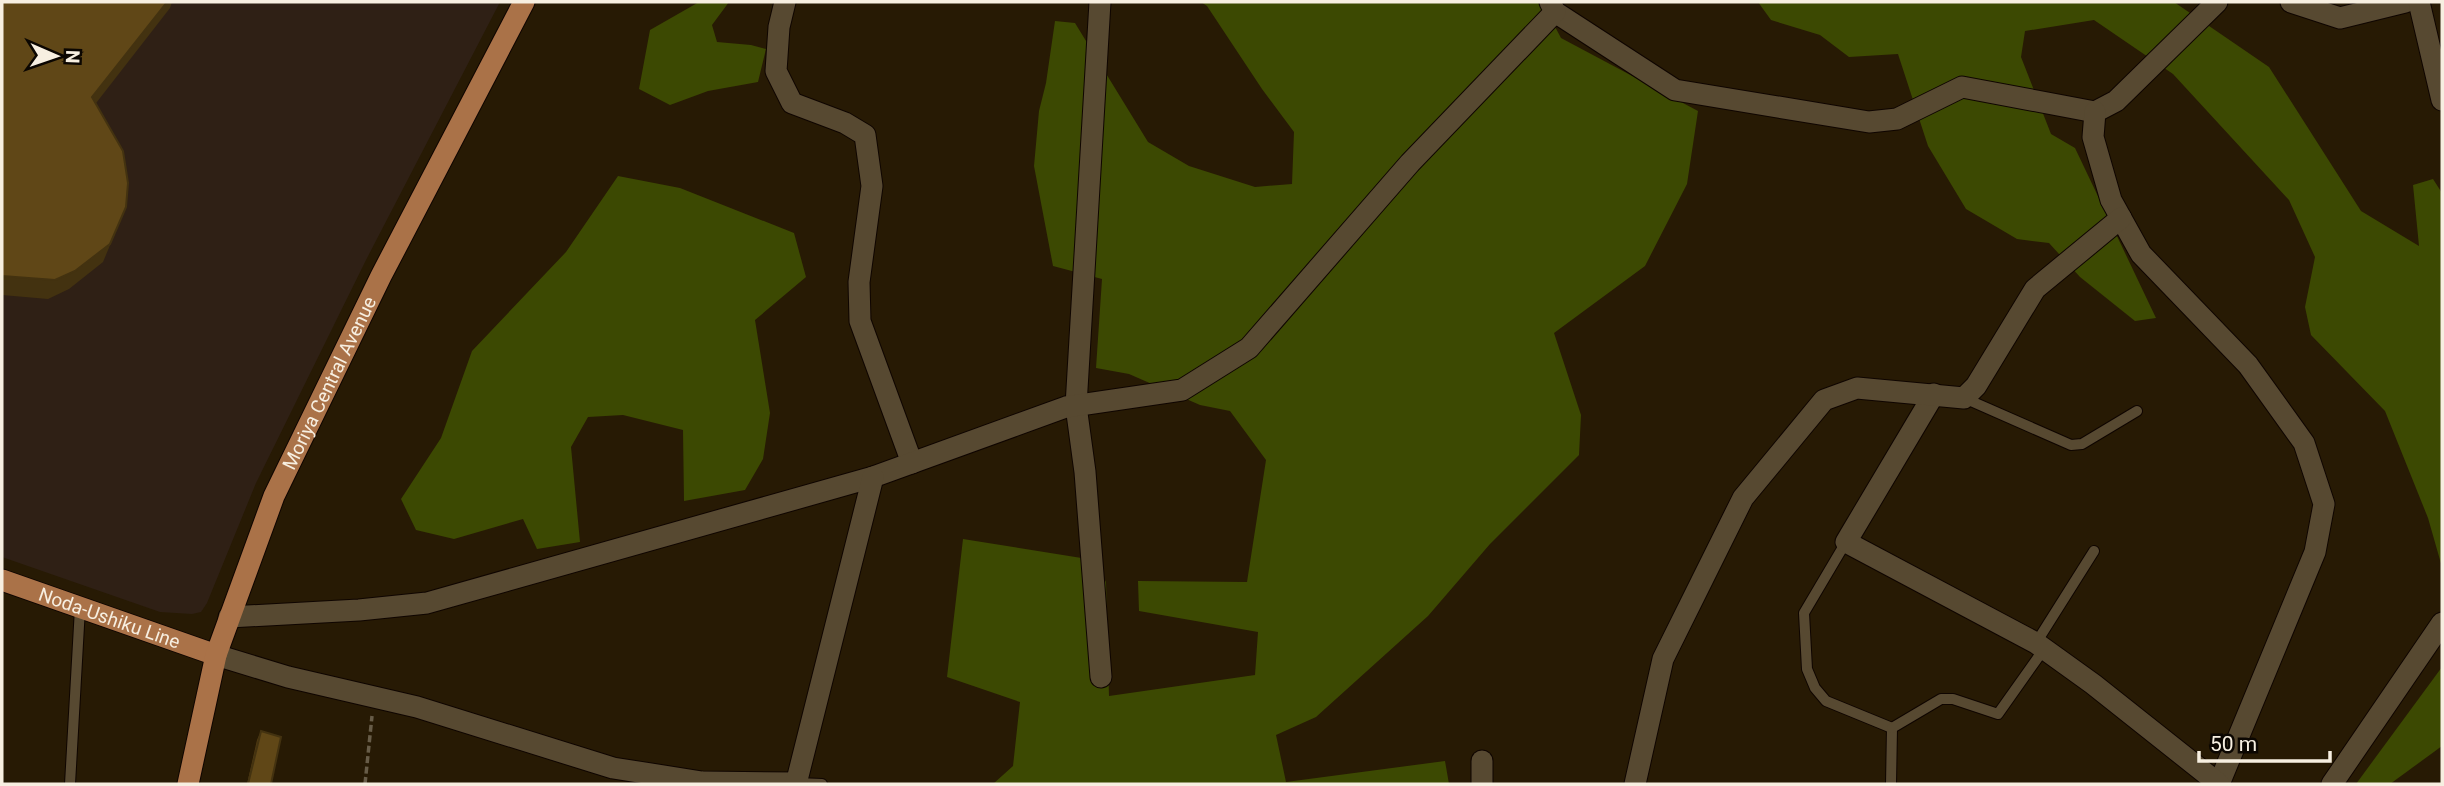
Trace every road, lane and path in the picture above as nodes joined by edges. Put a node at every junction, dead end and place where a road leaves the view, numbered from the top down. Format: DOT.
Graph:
graph roads {
  1 [pos="524,2"];
  2 [pos="785,2"];
  3 [pos="1100,2"];
  4 [pos="2217,2"];
  5 [pos="2291,2"];
  6 [pos="2405,2"];
  7 [pos="2419,2"];
  8 [pos="1552,7"];
  9 [pos="2442,100"];
  10 [pos="2095,112"];
  11 [pos="2121,218"];
  12 [pos="1934,394"];
  13 [pos="1964,398"];
  14 [pos="1076,406"];
  15 [pos="2137,411"];
  16 [pos="912,463"];
  17 [pos="873,477"];
  18 [pos="1846,542"];
  19 [pos="2094,551"];
  20 [pos="2,580"];
  21 [pos="80,608"];
  22 [pos="229,617"];
  23 [pos="2442,623"];
  24 [pos="2040,646"];
  25 [pos="216,655"];
  26 [pos="1101,677"];
  27 [pos="373,697"];
  28 [pos="1892,728"];
  29 [pos="1482,761"];
  30 [pos="797,783"];
  31 [pos="70,784"];
  32 [pos="188,784"];
  33 [pos="365,784"];
  34 [pos="822,784"];
  35 [pos="1482,784"];
  36 [pos="1635,784"];
  37 [pos="1891,784"];
  38 [pos="2219,784"];
  39 [pos="2332,784"];
  1 -- 22 [label="main road, Moriya Central Avenue"];
  2 -- 16 [label="street"];
  3 -- 14 [label="street"];
  4 -- 10 [label="street"];
  5 -- 6 [label="street"];
  7 -- 9 [label="street"];
  8 -- 10 [label="street"];
  8 -- 14 [label="street"];
  10 -- 11 [label="street"];
  11 -- 13 [label="street"];
  11 -- 38 [label="street"];
  12 -- 13 [label="street"];
  12 -- 18 [label="street"];
  12 -- 36 [label="street"];
  13 -- 15 [label="lane"];
  14 -- 16 [label="street"];
  14 -- 26 [label="street"];
  16 -- 17 [label="street"];
  17 -- 22 [label="street"];
  17 -- 30 [label="street"];
  18 -- 24 [label="street"];
  18 -- 28 [label="lane"];
  19 -- 24 [label="lane"];
  20 -- 21 [label="main road, Noda-Ushiku Line"];
  21 -- 25 [label="main road, Noda-Ushiku Line"];
  21 -- 31 [label="lane"];
  22 -- 25 [label="main road, Moriya Central Avenue"];
  23 -- 39 [label="street"];
  24 -- 28 [label="lane"];
  24 -- 38 [label="street"];
  25 -- 27 [label="street"];
  25 -- 32 [label="main road, Moriya Central Avenue"];
  27 -- 30 [label="street"];
  27 -- 33 [label="path"];
  28 -- 37 [label="lane"];
  29 -- 35 [label="street"];
  30 -- 34 [label="lane"];
}
